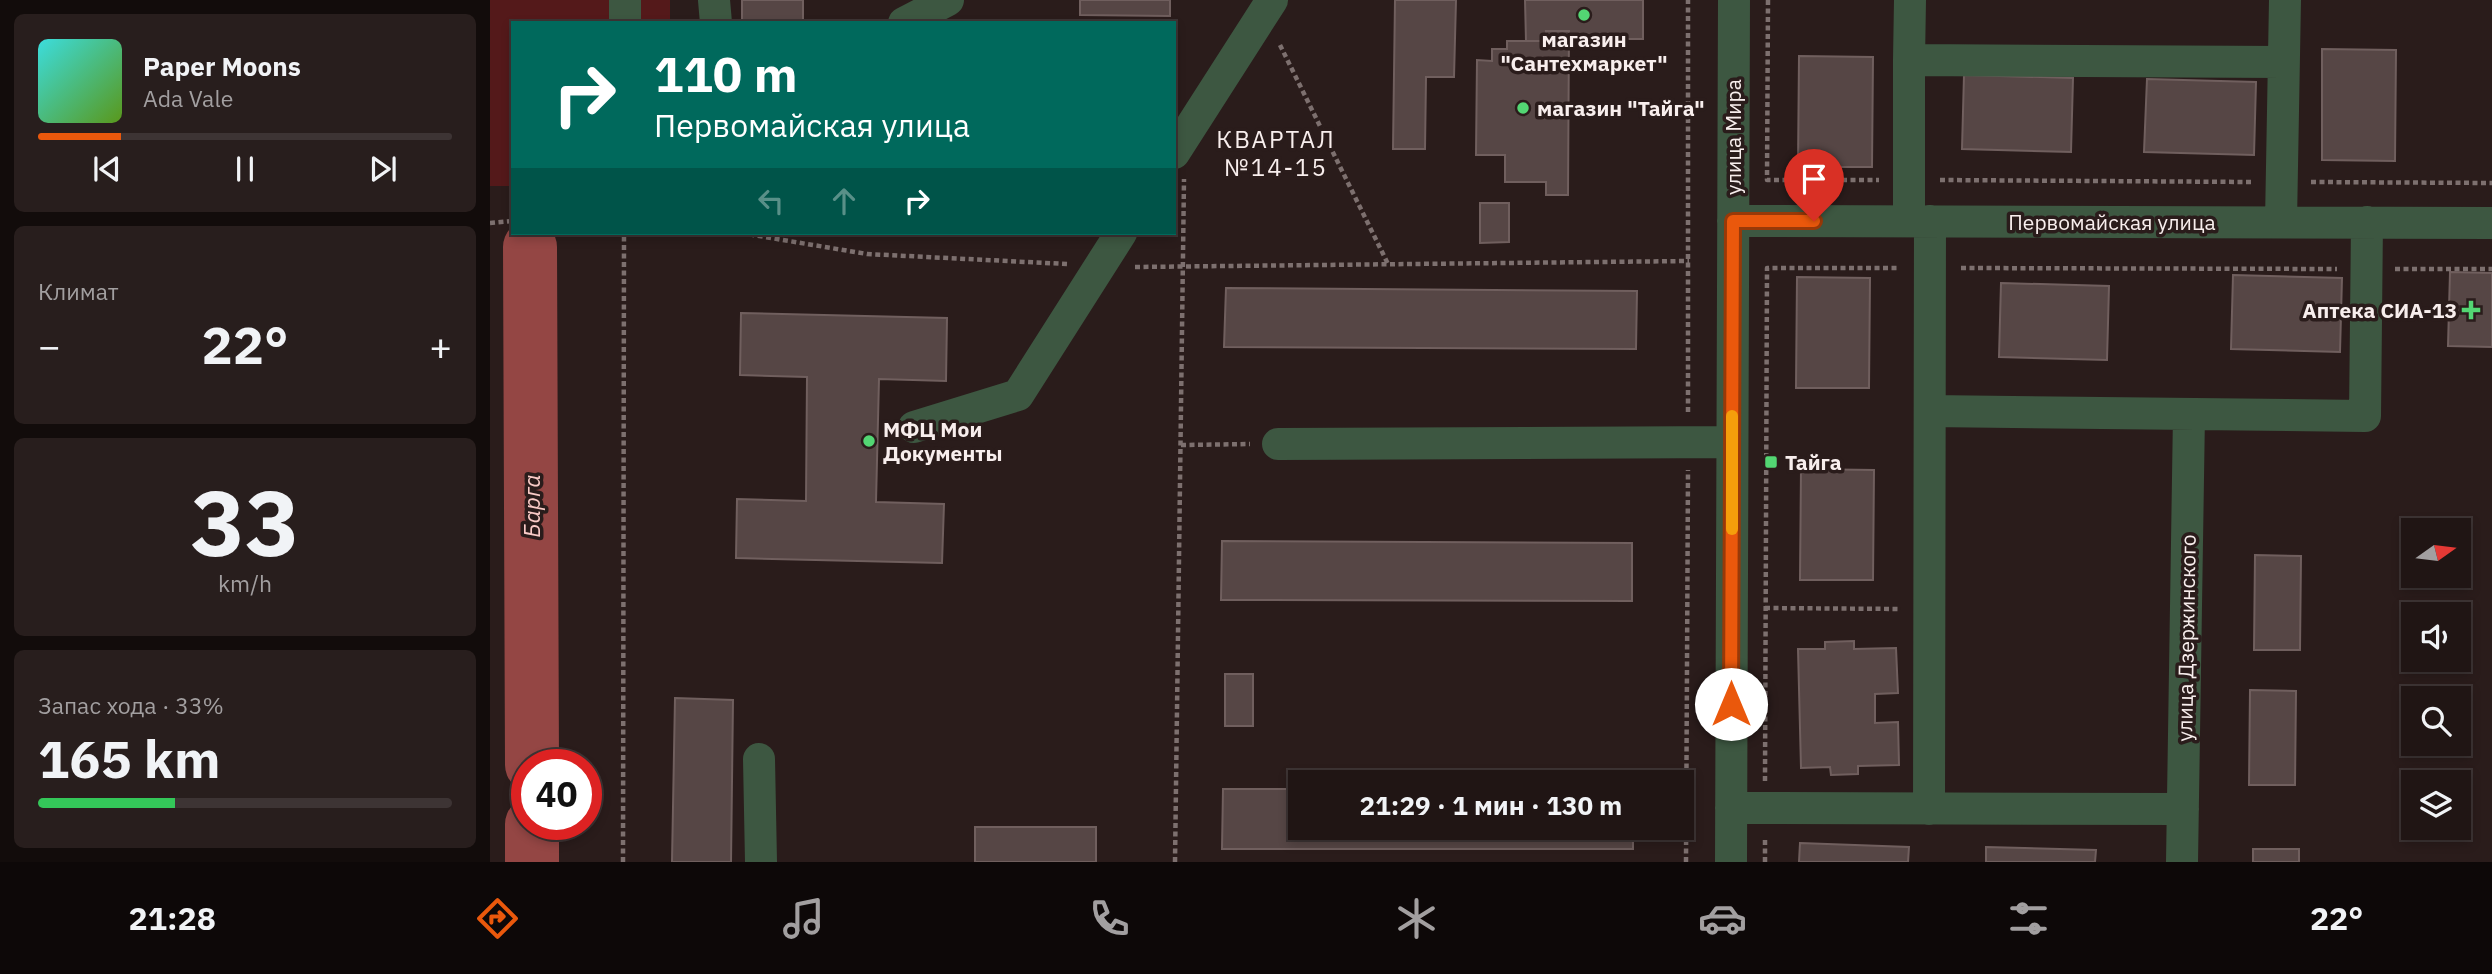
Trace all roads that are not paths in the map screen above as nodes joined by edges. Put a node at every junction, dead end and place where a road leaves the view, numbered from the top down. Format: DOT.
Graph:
graph roads {
  1 [pos="625,0"];
  2 [pos="714,0"];
  3 [pos="948,0"];
  4 [pos="1734,0"];
  5 [pos="1910,0"];
  6 [pos="2285,0"];
  7 [pos="1265,4"];
  8 [pos="625,21"];
  9 [pos="716,21"];
  10 [pos="908,21"];
  11 [pos="1909,60"];
  12 [pos="2283,62"];
  13 [pos="1180,145"];
  14 [pos="1733,221"];
  15 [pos="1920,221"];
  16 [pos="2281,222"];
  17 [pos="2367,222"];
  18 [pos="2492,223"];
  19 [pos="1120,235"];
  20 [pos="1930,411"];
  21 [pos="2189,414"];
  22 [pos="914,426"];
  23 [pos="1732,442"];
  24 [pos="1278,444"];
  25 [pos="759,759"];
  26 [pos="1731,808"];
  27 [pos="1929,809"];
  28 [pos="2183,809"];
  29 [pos="761,862"];
  30 [pos="1731,862"];
  31 [pos="2182,862"];
  1 -- 8 [label="street"];
  2 -- 9 [label="street"];
  3 -- 10 [label="street"];
  4 -- 14 [label="street, улица Мира"];
  5 -- 11 [label="street"];
  6 -- 12 [label="street"];
  7 -- 13 [label="street"];
  11 -- 12 [label="street"];
  11 -- 15 [label="street"];
  12 -- 16 [label="street"];
  14 -- 15 [label="street, Первомайская улица"];
  14 -- 23 [label="street, улица Мира"];
  15 -- 16 [label="street, Первомайская улица"];
  15 -- 20 [label="street"];
  16 -- 17 [label="street, Первомайская улица"];
  17 -- 18 [label="street, Первомайская улица"];
  17 -- 21 [label="street"];
  19 -- 22 [label="street"];
  20 -- 21 [label="street"];
  20 -- 27 [label="street"];
  21 -- 28 [label="street, улица Дзержинского"];
  23 -- 24 [label="street"];
  23 -- 26 [label="street, улица Мира"];
  25 -- 29 [label="street"];
  26 -- 27 [label="street"];
  26 -- 30 [label="street, улица Мира"];
  27 -- 28 [label="street"];
  28 -- 31 [label="street, улица Дзержинского"];
}
